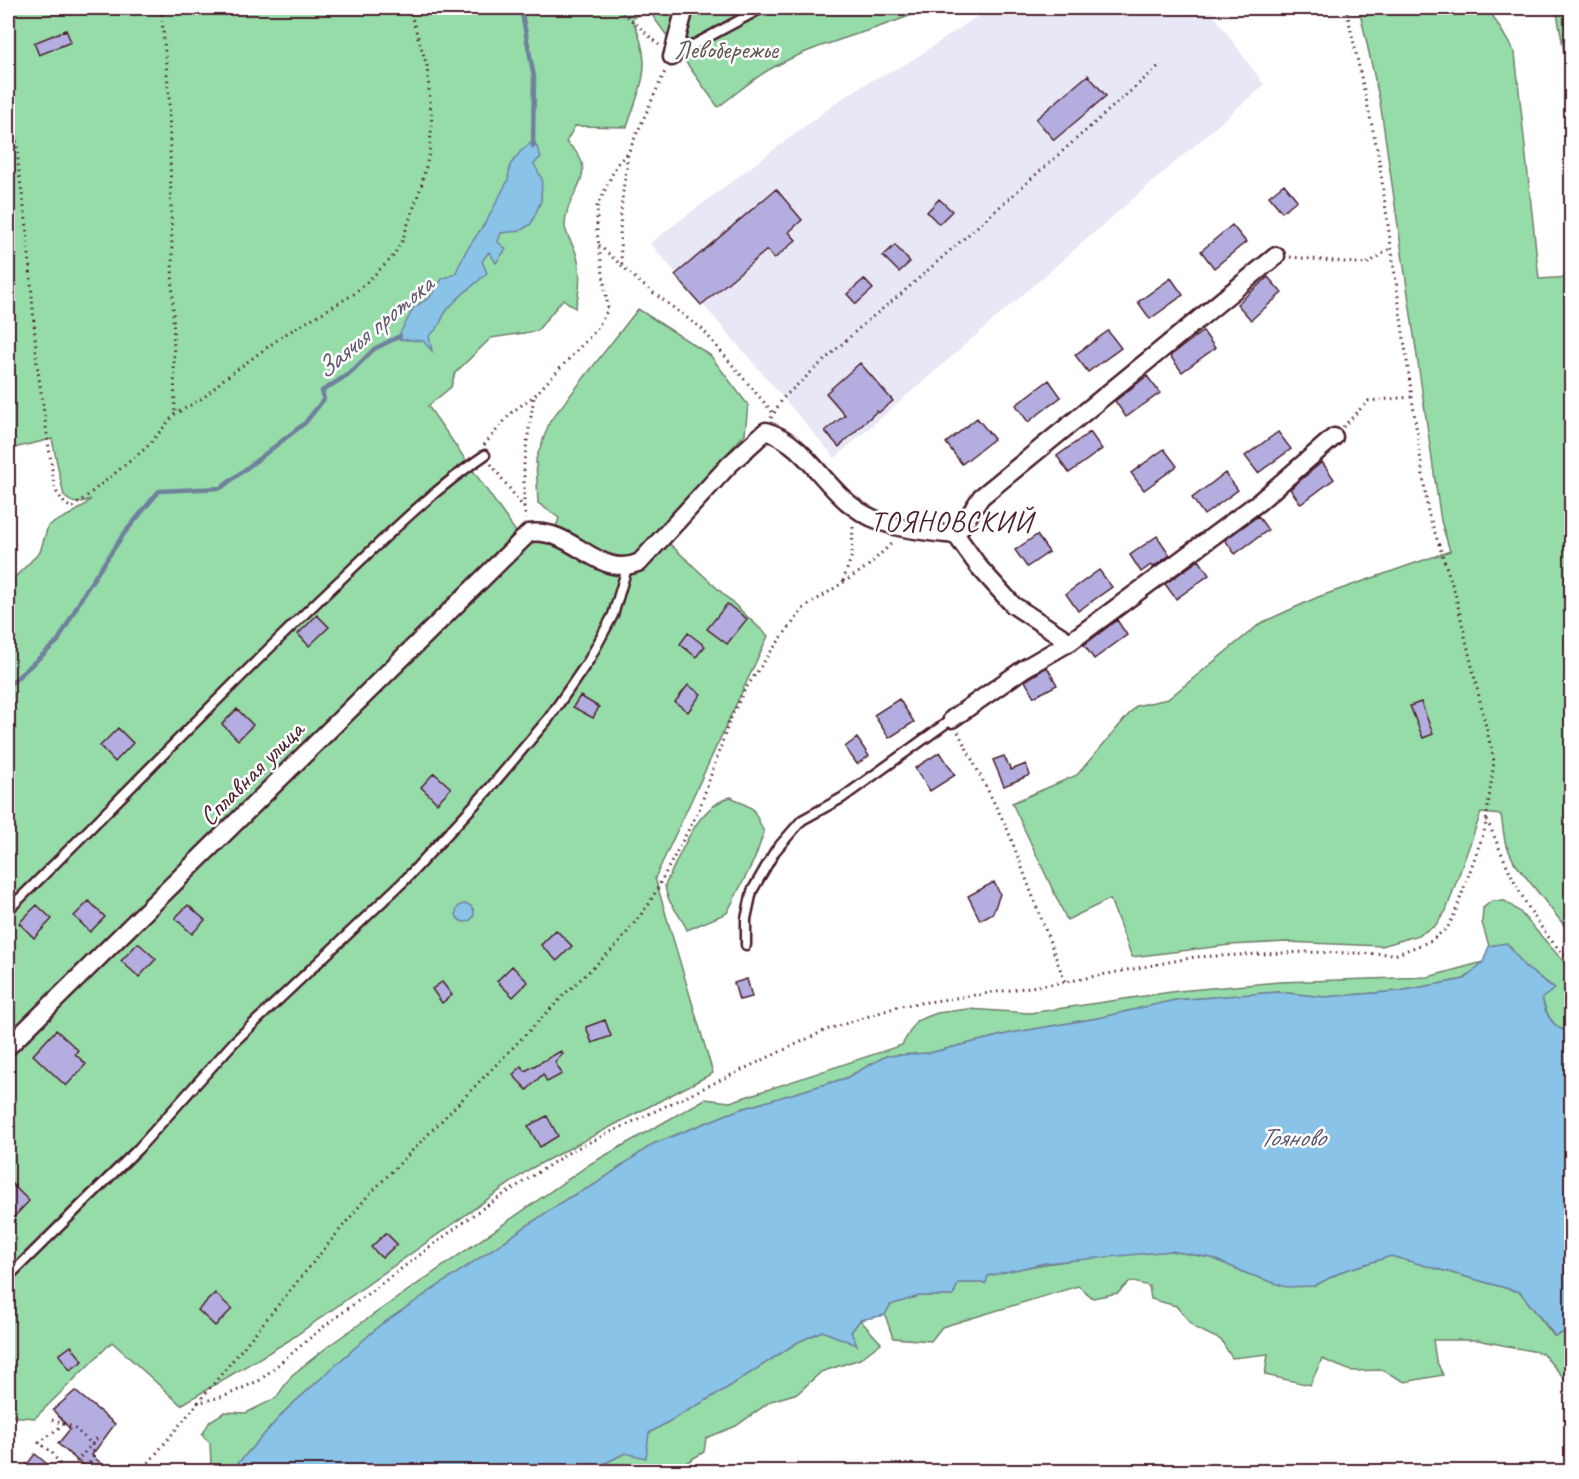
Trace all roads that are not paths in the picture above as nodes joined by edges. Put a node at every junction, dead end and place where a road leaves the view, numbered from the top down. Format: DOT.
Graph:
graph roads {
  1 [pos="685,8"];
  2 [pos="762,8"];
  3 [pos="672,57"];
  4 [pos="1276,256"];
  5 [pos="1334,437"];
  6 [pos="484,455"];
  7 [pos="956,535"];
  8 [pos="627,568"];
  9 [pos="1070,642"];
  10 [pos="952,719"];
  11 [pos="8,910"];
  12 [pos="746,945"];
  13 [pos="8,1047"];
  14 [pos="8,1277"];
  1 -- 3 [label="street"];
  2 -- 3 [label="lane"];
  4 -- 7 [label="street"];
  5 -- 9 [label="street"];
  6 -- 11 [label="lane"];
  7 -- 8 [label="street"];
  7 -- 9 [label="street"];
  8 -- 13 [label="street, Сплавная улица"];
  8 -- 14 [label="lane"];
  9 -- 10 [label="street"];
  10 -- 12 [label="lane"];
}
